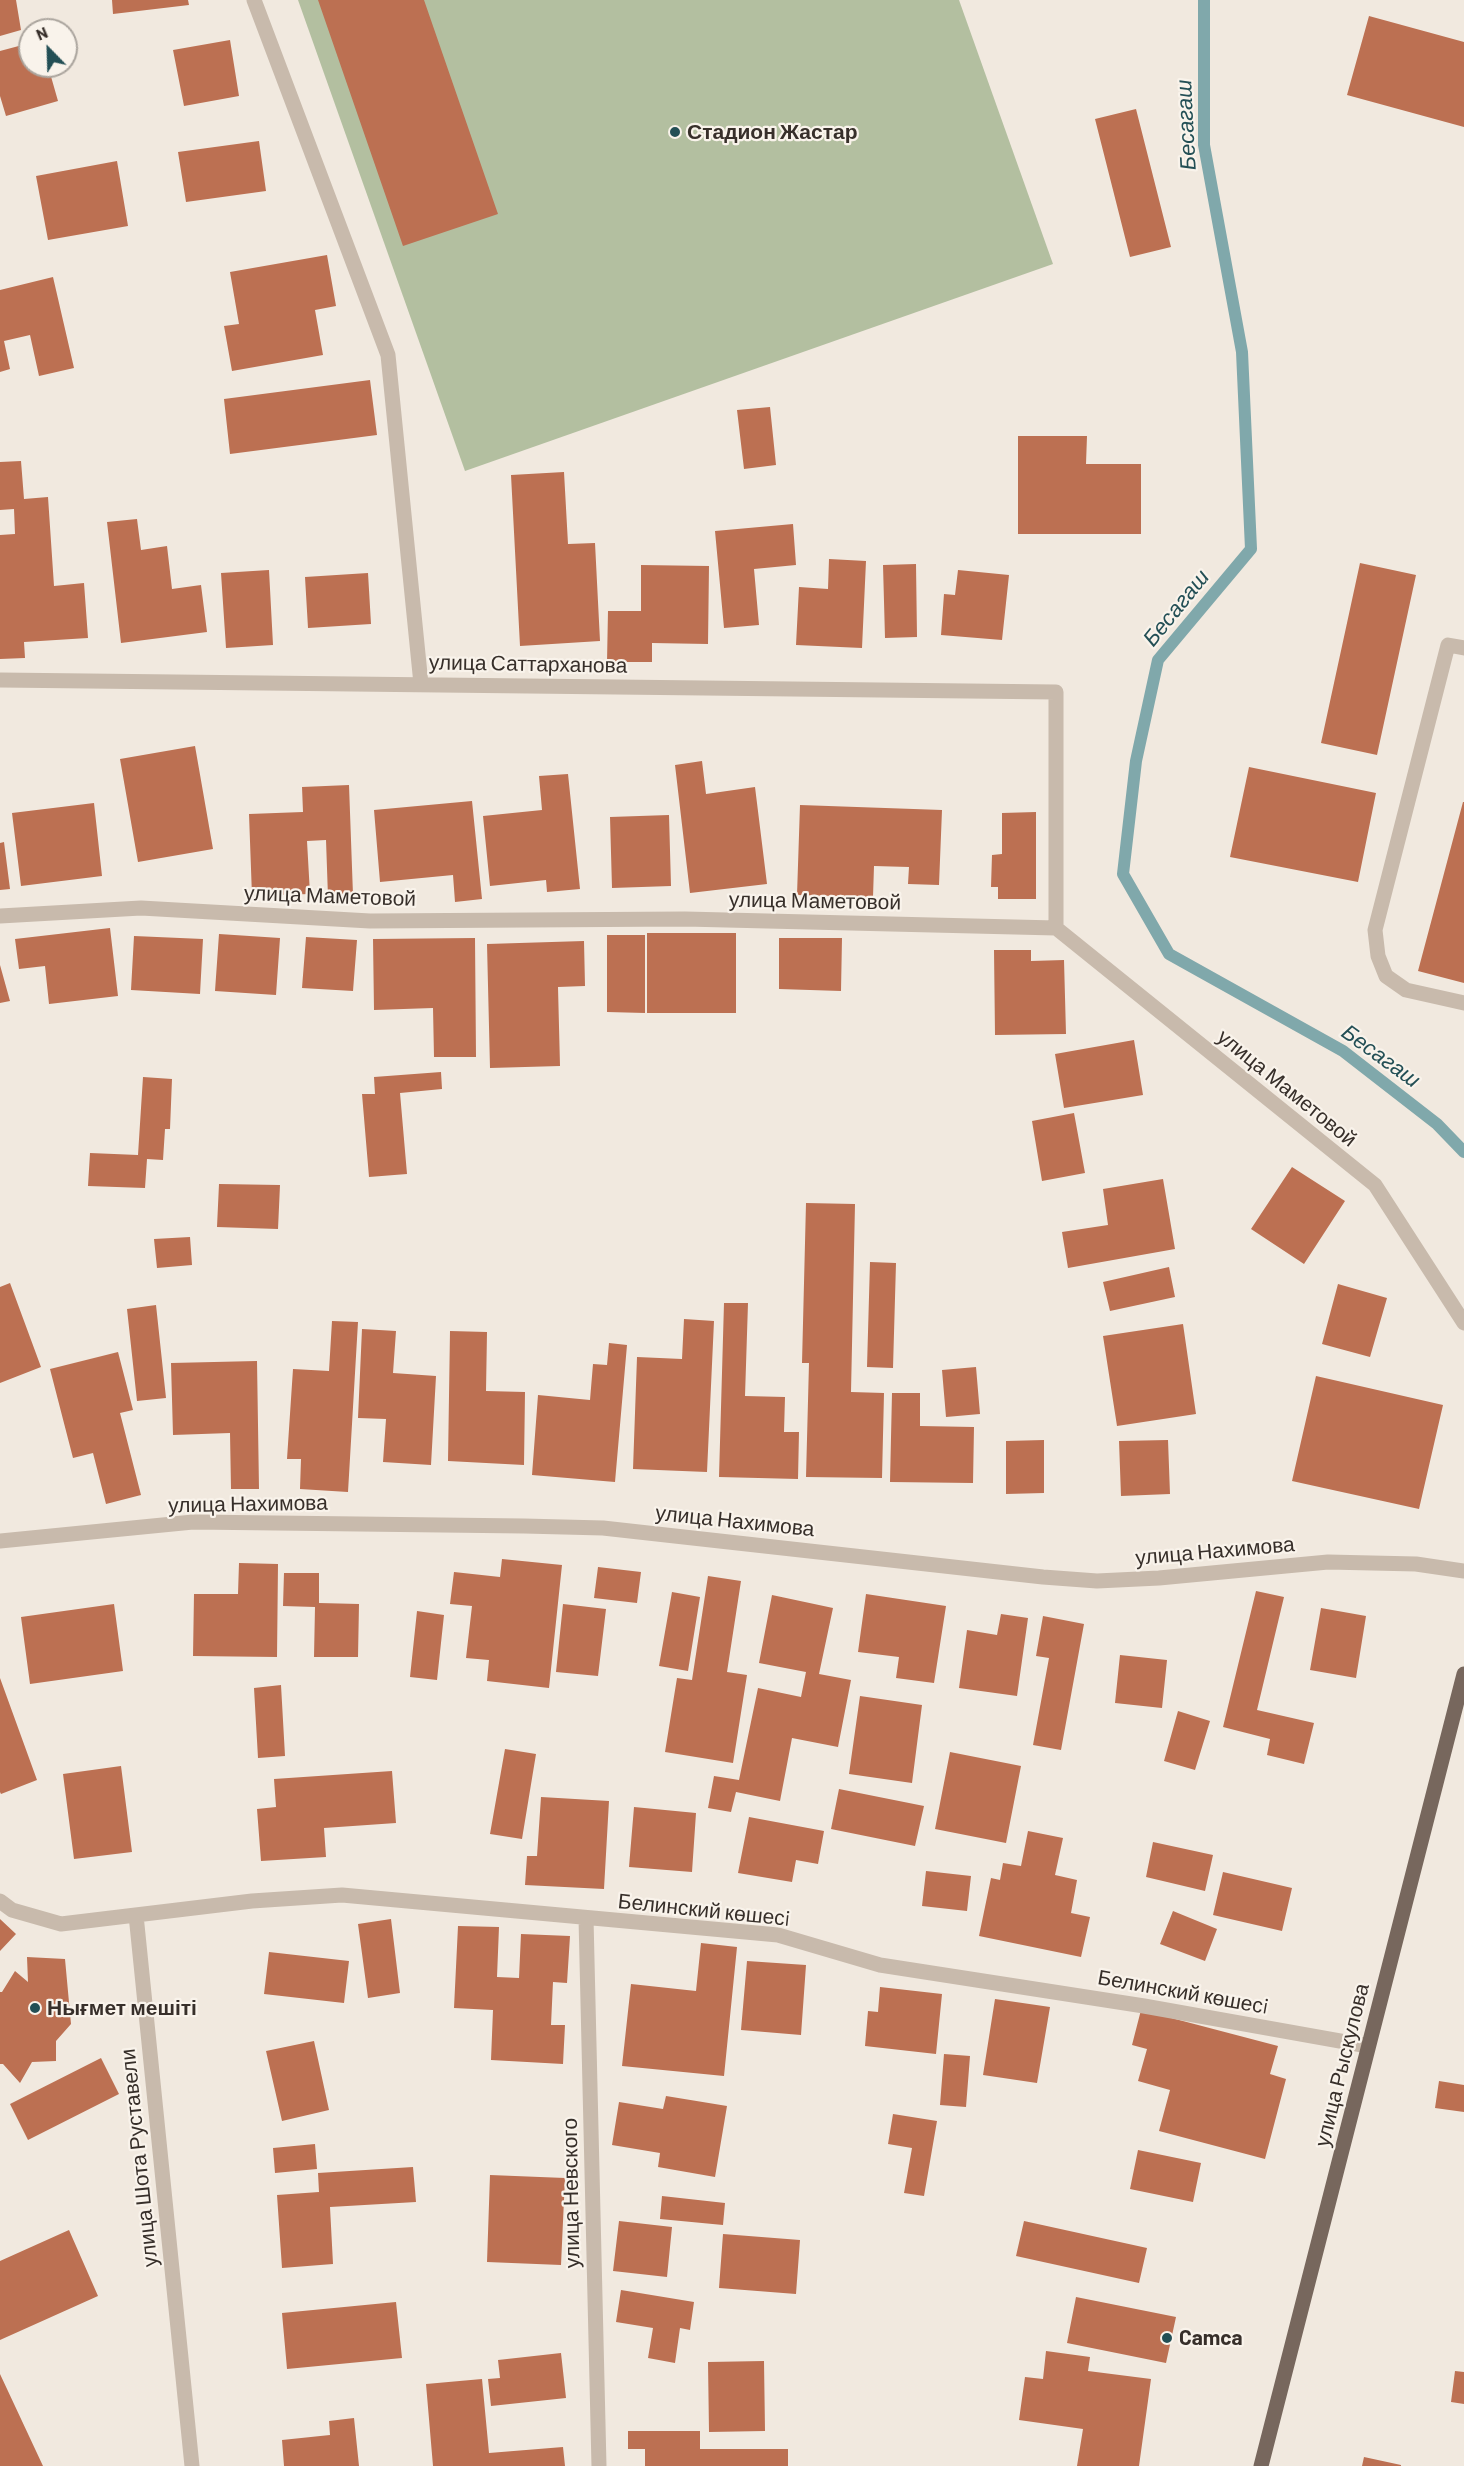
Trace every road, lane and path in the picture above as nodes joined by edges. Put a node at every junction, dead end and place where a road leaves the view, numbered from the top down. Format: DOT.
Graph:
graph roads {
  1 [pos="254,0"];
  2 [pos="1464,648"];
  3 [pos="0,680"];
  4 [pos="421,684"];
  5 [pos="0,916"];
  6 [pos="1056,928"];
  7 [pos="1464,1003"];
  8 [pos="1464,1323"];
  9 [pos="0,1541"];
  10 [pos="1464,1571"];
  11 [pos="1464,1674"];
  12 [pos="0,1901"];
  13 [pos="136,1915"];
  14 [pos="586,1918"];
  15 [pos="1368,2046"];
  16 [pos="192,2466"];
  17 [pos="599,2466"];
  18 [pos="1261,2466"];
  1 -- 4 [label="street"];
  2 -- 7 [label="street"];
  3 -- 4 [label="street, улица Саттарханова"];
  4 -- 6 [label="street, улица Саттарханова"];
  5 -- 6 [label="street, улица Маметовой"];
  6 -- 8 [label="street, улица Маметовой"];
  9 -- 10 [label="street, улица Нахимова"];
  11 -- 15 [label="main road, улица Рыскулова"];
  12 -- 13 [label="street"];
  13 -- 14 [label="street, Белинский көшесi"];
  13 -- 16 [label="street, улица Шота Руставели"];
  14 -- 15 [label="street, Белинский көшесi"];
  14 -- 17 [label="street, улица Невского"];
  15 -- 18 [label="main road, улица Рыскулова"];
}
